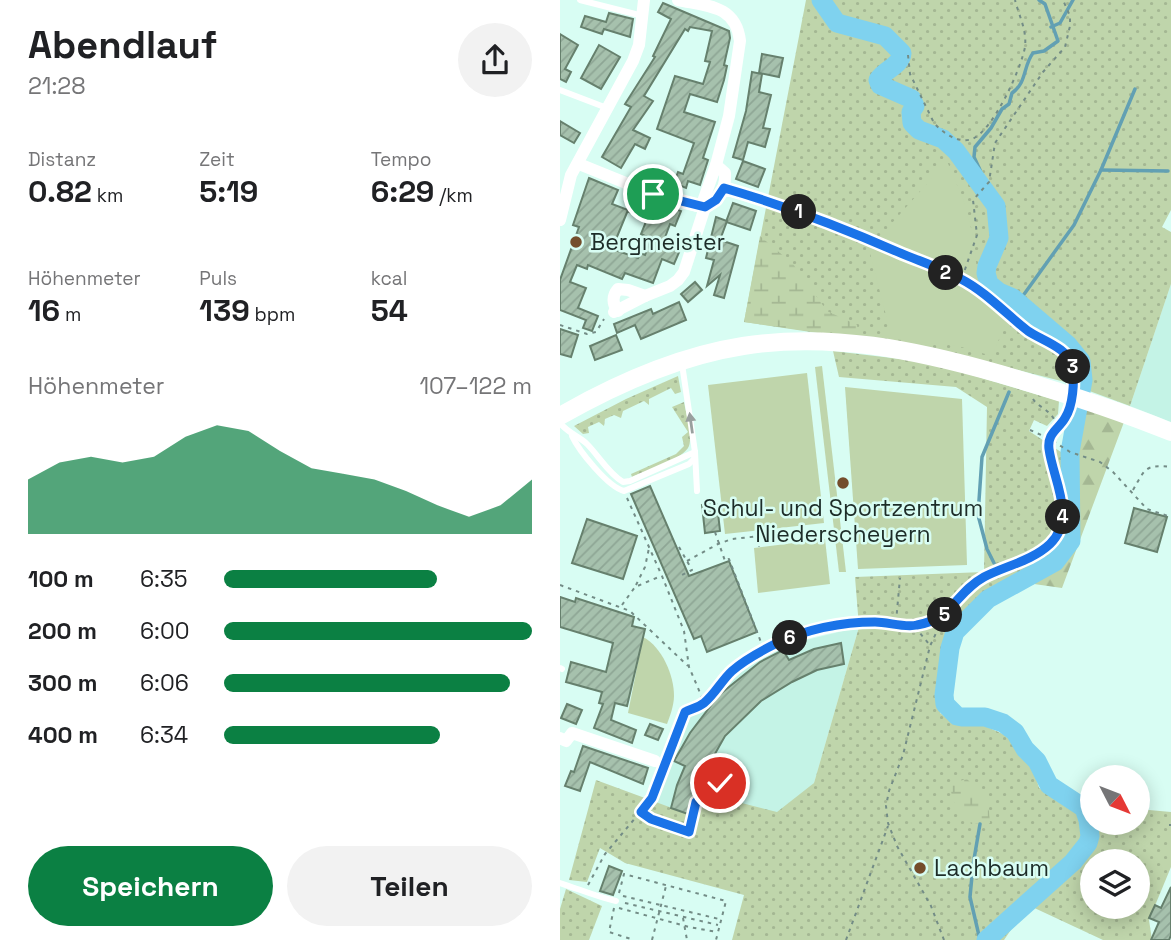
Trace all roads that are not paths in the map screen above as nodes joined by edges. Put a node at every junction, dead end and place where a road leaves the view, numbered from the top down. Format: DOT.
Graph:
graph roads {
  1 [pos="580,0"];
  2 [pos="645,0"];
  3 [pos="678,0"];
  4 [pos="643,16"];
  5 [pos="560,90"];
  6 [pos="609,109"];
  7 [pos="716,165"];
  8 [pos="570,171"];
  9 [pos="703,207"];
  10 [pos="560,220"];
  11 [pos="645,296"];
  12 [pos="681,362"];
  13 [pos="560,416"];
  14 [pos="560,423"];
  15 [pos="1171,432"];
  16 [pos="571,435"];
  17 [pos="695,452"];
  18 [pos="697,491"];
  19 [pos="560,738"];
  20 [pos="654,761"];
  21 [pos="560,883"];
  22 [pos="615,904"];
  1 -- 4 [label="lane"];
  2 -- 4 [label="street"];
  3 -- 7 [label="street"];
  4 -- 6 [label="street"];
  5 -- 6 [label="lane"];
  6 -- 8 [label="street"];
  7 -- 9 [label="street"];
  7 -- 9 [label="street"];
  8 -- 9 [label="street"];
  8 -- 10 [label="street"];
  9 -- 11 [label="street"];
  11 -- 11 [label="street"];
  12 -- 13 [label="main road"];
  12 -- 15 [label="main road"];
  17 -- 12 [label="lane, one-way"];
  14 -- 16 [label="lane"];
  16 -- 17 [label="lane"];
  16 -- 17 [label="lane"];
  17 -- 18 [label="lane"];
  19 -- 20 [label="street"];
  21 -- 22 [label="lane"];
}
